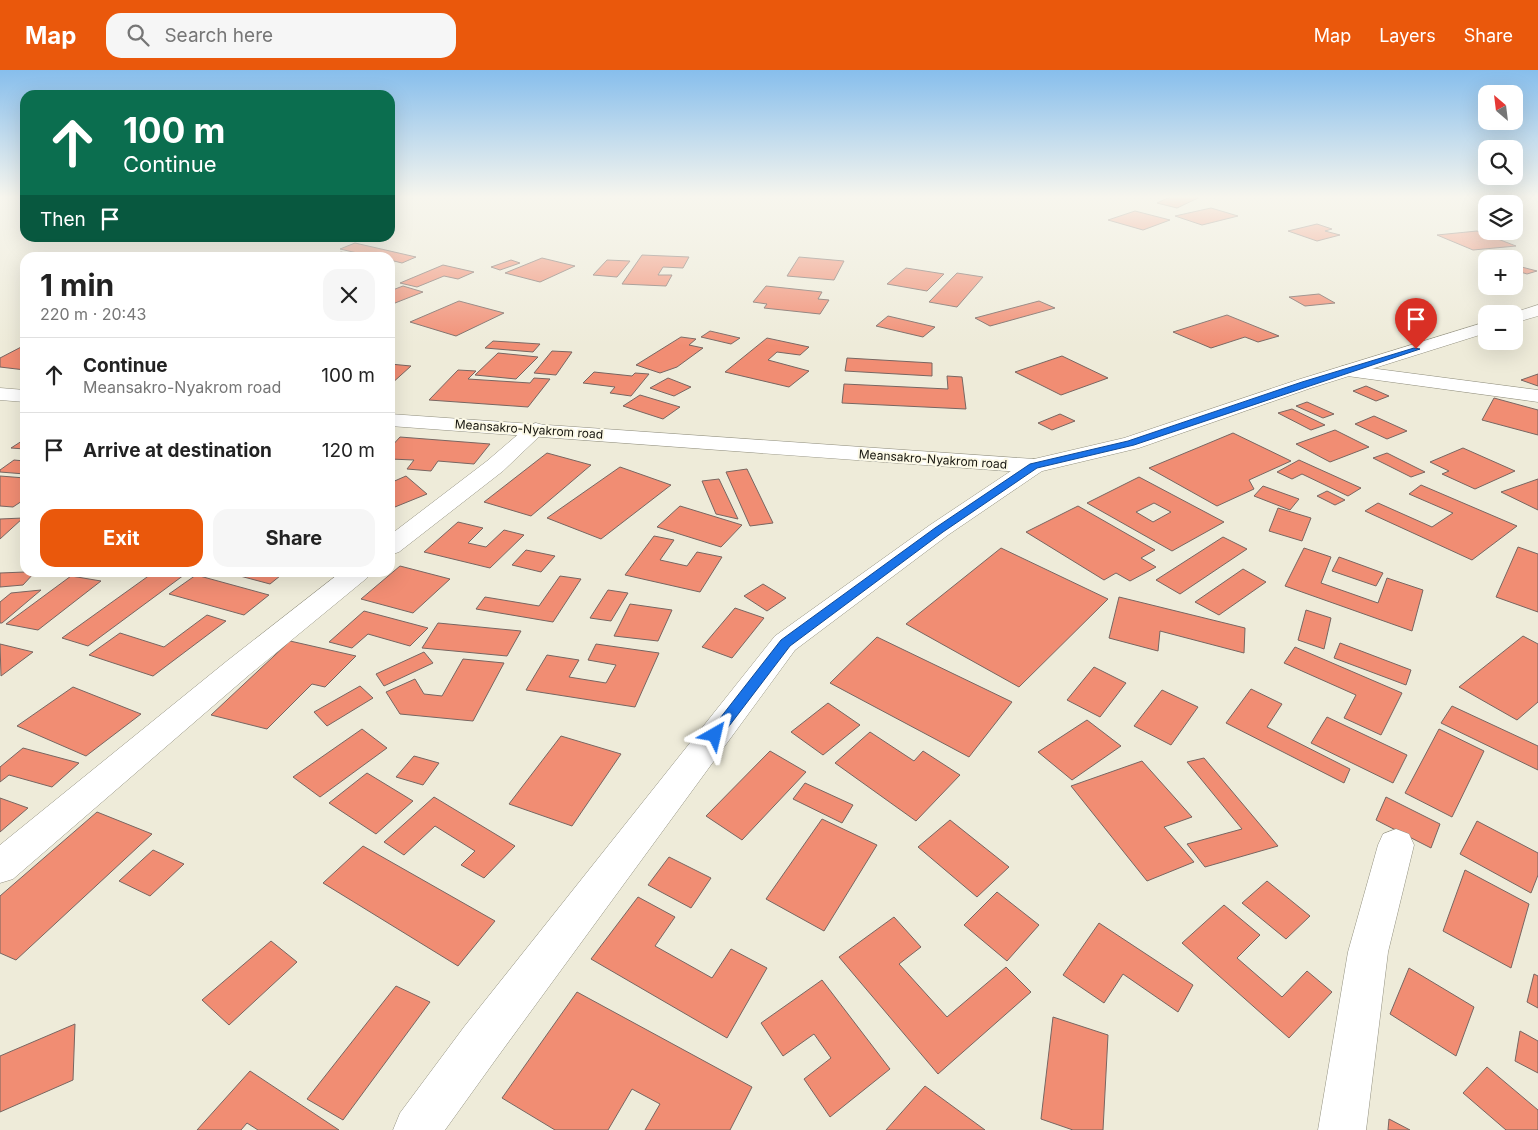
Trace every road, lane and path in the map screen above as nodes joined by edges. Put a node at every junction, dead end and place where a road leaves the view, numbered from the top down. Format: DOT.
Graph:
graph roads {
  1 [pos="1538,310"];
  2 [pos="1523,315"];
  3 [pos="1478,330"];
  4 [pos="1347,371"];
  5 [pos="0,394"];
  6 [pos="20,396"];
  7 [pos="1538,396"];
  8 [pos="395,420"];
  9 [pos="536,429"];
  10 [pos="1034,466"];
  11 [pos="395,543"];
  12 [pos="352,577"];
  13 [pos="1396,845"];
  14 [pos="0,867"];
  15 [pos="418,1130"];
  16 [pos="1342,1130"];
  1 -- 2 [label="street"];
  3 -- 4 [label="street, Meansakro-Nyakrom road"];
  4 -- 7 [label="street"];
  4 -- 10 [label="street, Meansakro-Nyakrom road"];
  5 -- 6 [label="street"];
  8 -- 9 [label="street, Meansakro-Nyakrom road"];
  9 -- 10 [label="street, Meansakro-Nyakrom road"];
  9 -- 11 [label="street"];
  10 -- 15 [label="street"];
  12 -- 14 [label="street"];
  13 -- 16 [label="street"];
}
